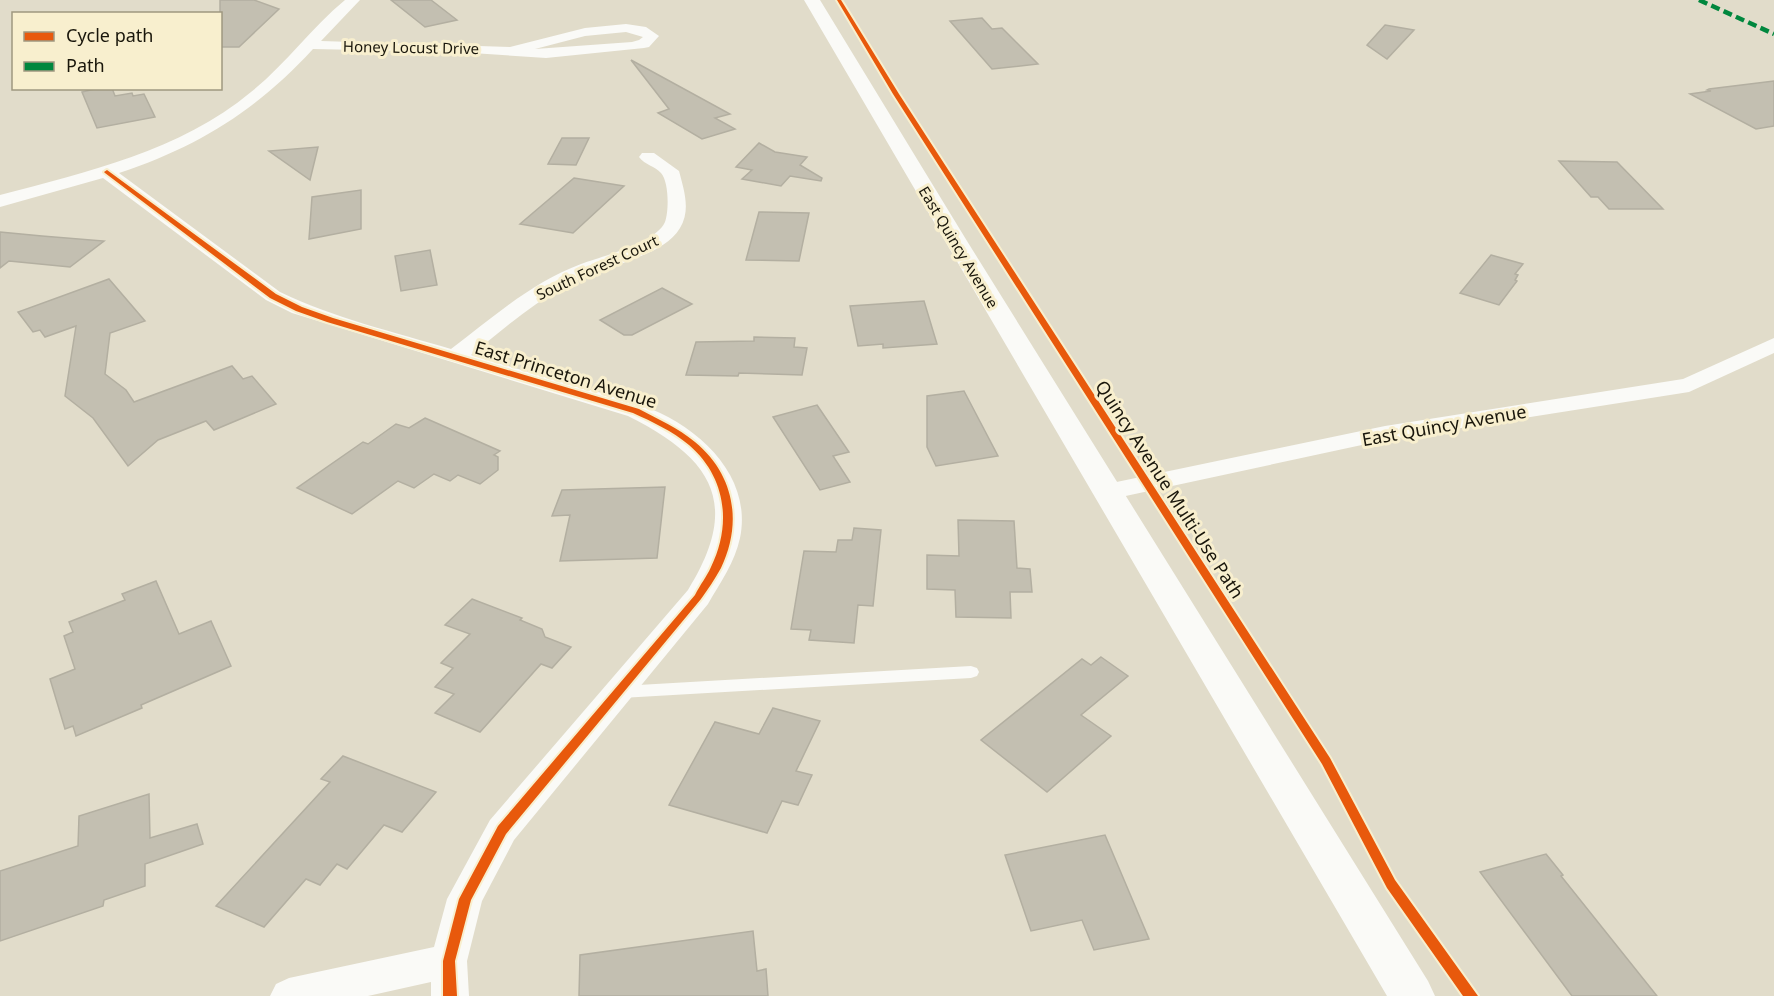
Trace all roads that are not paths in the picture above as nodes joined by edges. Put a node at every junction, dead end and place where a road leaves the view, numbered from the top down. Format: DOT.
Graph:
graph roads {
  1 [pos="352,0"];
  2 [pos="812,0"];
  3 [pos="309,45"];
  4 [pos="513,51"];
  5 [pos="648,158"];
  6 [pos="107,172"];
  7 [pos="0,201"];
  8 [pos="1774,345"];
  9 [pos="455,357"];
  10 [pos="1107,492"];
  11 [pos="971,672"];
  12 [pos="618,692"];
  13 [pos="450,978"];
  14 [pos="289,996"];
  15 [pos="1412,996"];
  1 -- 3 [label="street"];
  2 -- 10 [label="street, East Quincy Avenue"];
  3 -- 4 [label="street, Honey Locust Drive"];
  3 -- 6 [label="street"];
  4 -- 4 [label="street, Honey Locust Drive"];
  5 -- 9 [label="street, South Forest Court"];
  6 -- 7 [label="street"];
  6 -- 9 [label="street, East Princeton Avenue"];
  8 -- 10 [label="street, East Quincy Avenue"];
  9 -- 12 [label="street, East Princeton Avenue"];
  10 -- 15 [label="street, East Quincy Avenue"];
  11 -- 12 [label="lane"];
  12 -- 13 [label="street, East Princeton Avenue"];
  13 -- 14 [label="street"];
}
